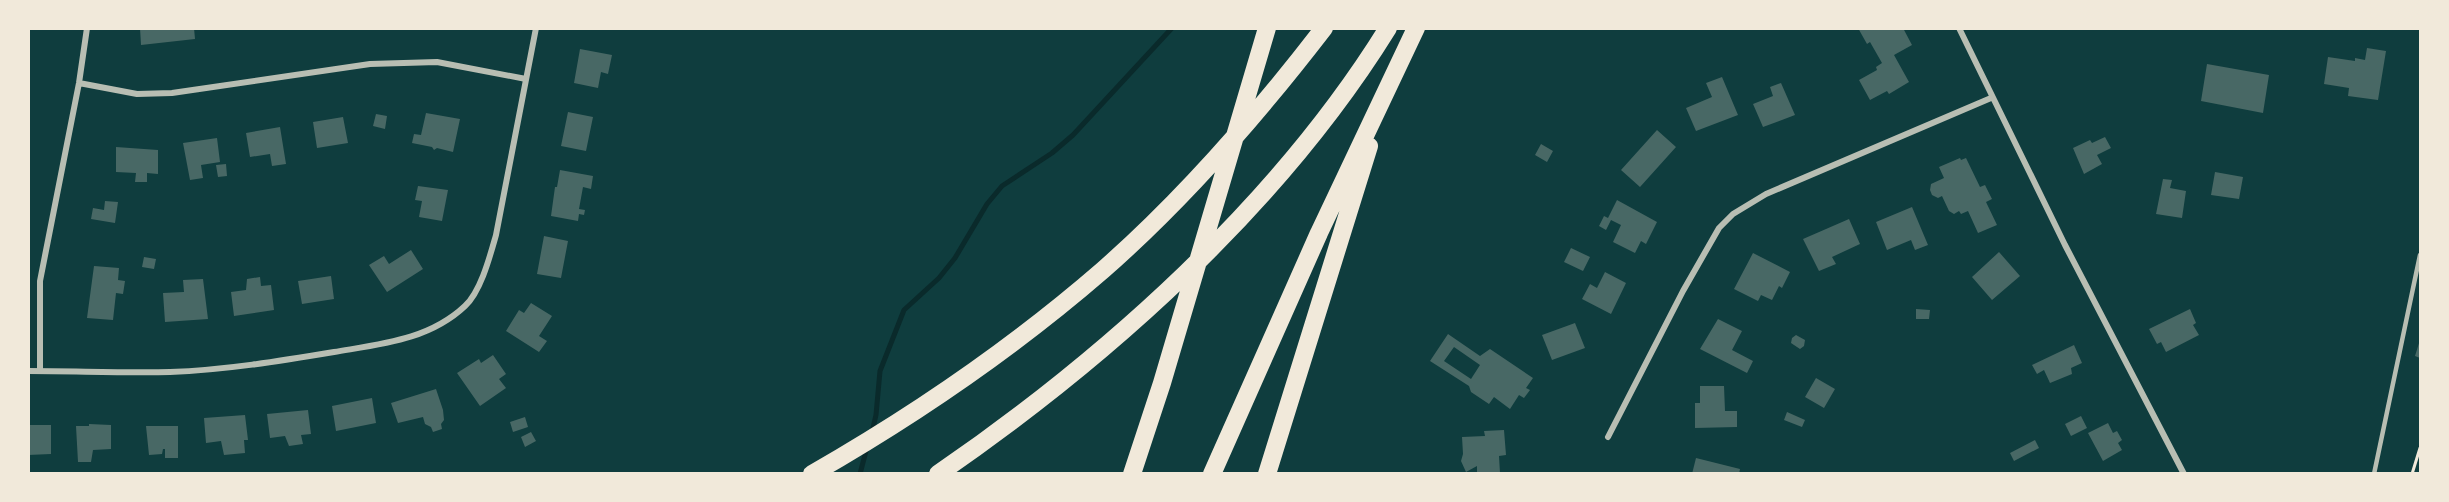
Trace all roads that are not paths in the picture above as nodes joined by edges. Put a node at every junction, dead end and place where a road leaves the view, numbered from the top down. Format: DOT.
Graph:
graph roads {
  1 [pos="87,28"];
  2 [pos="536,28"];
  3 [pos="1267,28"];
  4 [pos="1324,28"];
  5 [pos="1388,28"];
  6 [pos="1416,28"];
  7 [pos="1959,28"];
  8 [pos="526,79"];
  9 [pos="1389,82"];
  10 [pos="79,83"];
  11 [pos="1991,98"];
  12 [pos="2421,255"];
  13 [pos="28,371"];
  14 [pos="40,371"];
  15 [pos="1608,437"];
  16 [pos="813,473"];
  17 [pos="938,474"];
  18 [pos="1132,474"];
  19 [pos="1212,474"];
  20 [pos="1267,474"];
  21 [pos="2184,474"];
  22 [pos="2374,474"];
  1 -- 10 [label="street"];
  2 -- 8 [label="street"];
  3 -- 18 [label="highway"];
  4 -- 16 [label="highway"];
  5 -- 17 [label="highway"];
  6 -- 9 [label="highway"];
  7 -- 11 [label="street"];
  8 -- 10 [label="street"];
  8 -- 14 [label="street"];
  9 -- 19 [label="highway"];
  9 -- 20 [label="highway"];
  10 -- 14 [label="street"];
  11 -- 15 [label="street"];
  11 -- 21 [label="street"];
  12 -- 22 [label="lane"];
  13 -- 14 [label="street"];
}
